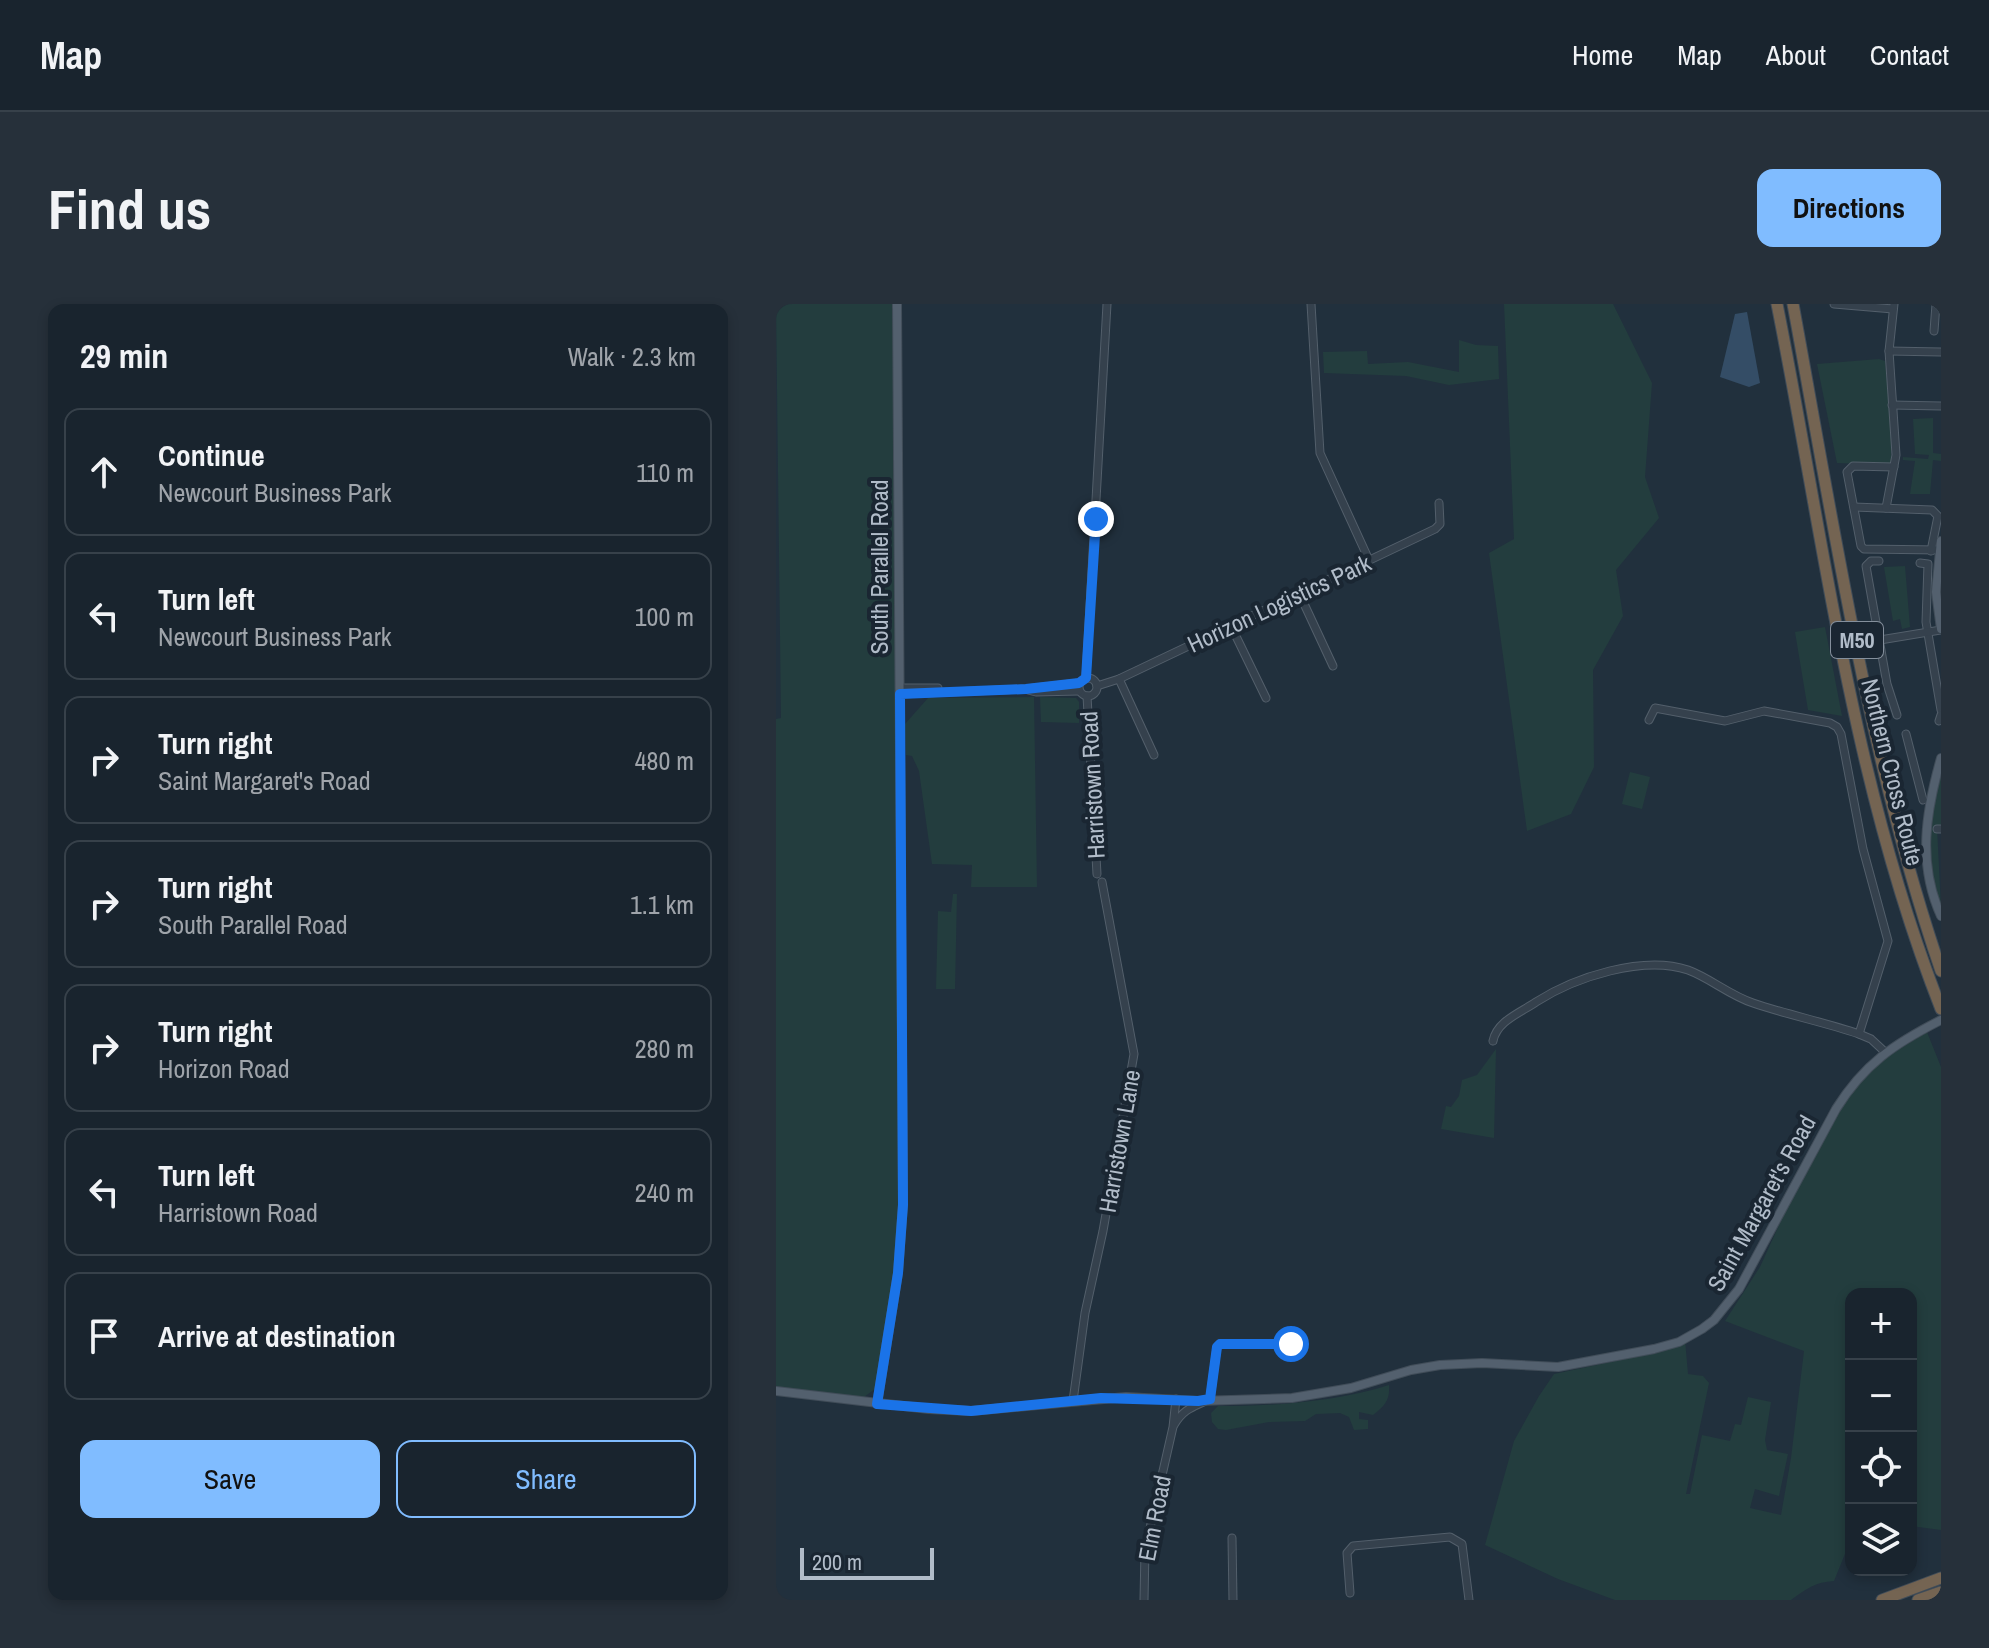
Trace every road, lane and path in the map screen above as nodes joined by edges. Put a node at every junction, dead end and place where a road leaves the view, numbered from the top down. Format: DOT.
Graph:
graph roads {
  1 [pos="897,304"];
  2 [pos="1107,304"];
  3 [pos="1311,304"];
  4 [pos="1777,304"];
  5 [pos="1793,304"];
  6 [pos="1834,304"];
  7 [pos="1936,304"];
  8 [pos="1894,306"];
  9 [pos="1934,331"];
  10 [pos="1889,351"];
  11 [pos="1941,352"];
  12 [pos="1892,405"];
  13 [pos="1941,406"];
  14 [pos="1894,467"];
  15 [pos="1439,503"];
  16 [pos="1854,507"];
  17 [pos="1886,508"];
  18 [pos="1937,547"];
  19 [pos="1369,560"];
  20 [pos="1879,561"];
  21 [pos="1920,563"];
  22 [pos="1299,593"];
  23 [pos="1231,626"];
  24 [pos="1941,630"];
  25 [pos="1927,632"];
  26 [pos="1880,640"];
  27 [pos="1333,666"];
  28 [pos="1119,679"];
  29 [pos="1097,686"];
  30 [pos="1083,687"];
  31 [pos="900,691"];
  32 [pos="1266,698"];
  33 [pos="1897,715"];
  34 [pos="1940,715"];
  35 [pos="1649,720"];
  36 [pos="1906,734"];
  37 [pos="1154,755"];
  38 [pos="1941,758"];
  39 [pos="1918,786"];
  40 [pos="1933,788"];
  41 [pos="1923,800"];
  42 [pos="1100,878"];
  43 [pos="1941,916"];
  44 [pos="1941,971"];
  45 [pos="1941,1009"];
  46 [pos="1941,1020"];
  47 [pos="1859,1034"];
  48 [pos="1493,1041"];
  49 [pos="1885,1052"];
  50 [pos="1291,1344"];
  51 [pos="776,1391"];
  52 [pos="1158,1399"];
  53 [pos="1176,1399"];
  54 [pos="1210,1399"];
  55 [pos="1073,1401"];
  56 [pos="877,1404"];
  57 [pos="1181,1414"];
  58 [pos="1173,1427"];
  59 [pos="1171,1437"];
  60 [pos="1232,1538"];
  61 [pos="1941,1578"];
  62 [pos="1941,1592"];
  63 [pos="1350,1593"];
  64 [pos="1144,1600"];
  65 [pos="1233,1600"];
  66 [pos="1469,1600"];
  67 [pos="1882,1600"];
  68 [pos="1918,1600"];
  1 -- 31 [label="main road, South Parallel Road"];
  2 -- 30 [label="street, Harristown Road"];
  3 -- 19 [label="street"];
  4 -- 45 [label="highway, Northern Cross Route / M50"];
  5 -- 44 [label="highway, Northern Cross Route / M50"];
  6 -- 8 [label="street"];
  7 -- 9 [label="street"];
  8 -- 10 [label="street"];
  10 -- 11 [label="street"];
  10 -- 12 [label="street"];
  12 -- 13 [label="street"];
  12 -- 14 [label="street"];
  14 -- 16 [label="street"];
  14 -- 17 [label="street"];
  15 -- 19 [label="street, Horizon Logistics Park"];
  16 -- 17 [label="street"];
  16 -- 18 [label="street"];
  17 -- 18 [label="street"];
  18 -- 24 [label="main road"];
  19 -- 22 [label="street, Horizon Logistics Park"];
  20 -- 26 [label="street"];
  21 -- 25 [label="street"];
  22 -- 23 [label="street, Horizon Logistics Park"];
  22 -- 27 [label="street"];
  23 -- 28 [label="street, Horizon Logistics Park"];
  23 -- 32 [label="street"];
  24 -- 25 [label="street"];
  25 -- 26 [label="street"];
  25 -- 34 [label="street"];
  26 -- 33 [label="street"];
  28 -- 29 [label="street, Horizon Logistics Park"];
  28 -- 37 [label="street"];
  29 -- 30 [label="street, Harristown Road"];
  29 -- 30 [label="street, Harristown Road"];
  30 -- 31 [label="street"];
  30 -- 42 [label="street, Harristown Road"];
  31 -- 56 [label="main road, South Parallel Road"];
  35 -- 47 [label="street"];
  36 -- 39 [label="street"];
  38 -- 40 [label="main road"];
  39 -- 40 [label="street"];
  39 -- 41 [label="street"];
  40 -- 43 [label="main road"];
  42 -- 55 [label="street, Harristown Lane"];
  46 -- 49 [label="main road, Saint Margaret's Road"];
  47 -- 48 [label="street"];
  47 -- 49 [label="street"];
  49 -- 54 [label="main road, Saint Margaret's Road"];
  50 -- 54 [label="street"];
  51 -- 56 [label="main road, Saint Margaret's Road"];
  52 -- 53 [label="main road, Saint Margaret's Road"];
  52 -- 55 [label="main road, Saint Margaret's Road"];
  52 -- 59 [label="street, Elm Road"];
  53 -- 54 [label="main road, Saint Margaret's Road"];
  53 -- 57 [label="street"];
  53 -- 58 [label="street, Elm Road"];
  54 -- 57 [label="street"];
  55 -- 56 [label="main road, Saint Margaret's Road"];
  57 -- 58 [label="street, Elm Road"];
  58 -- 59 [label="street, Elm Road"];
  59 -- 64 [label="street, Elm Road"];
  60 -- 65 [label="street"];
  61 -- 67 [label="highway"];
  62 -- 68 [label="highway"];
  63 -- 66 [label="street"];
}
